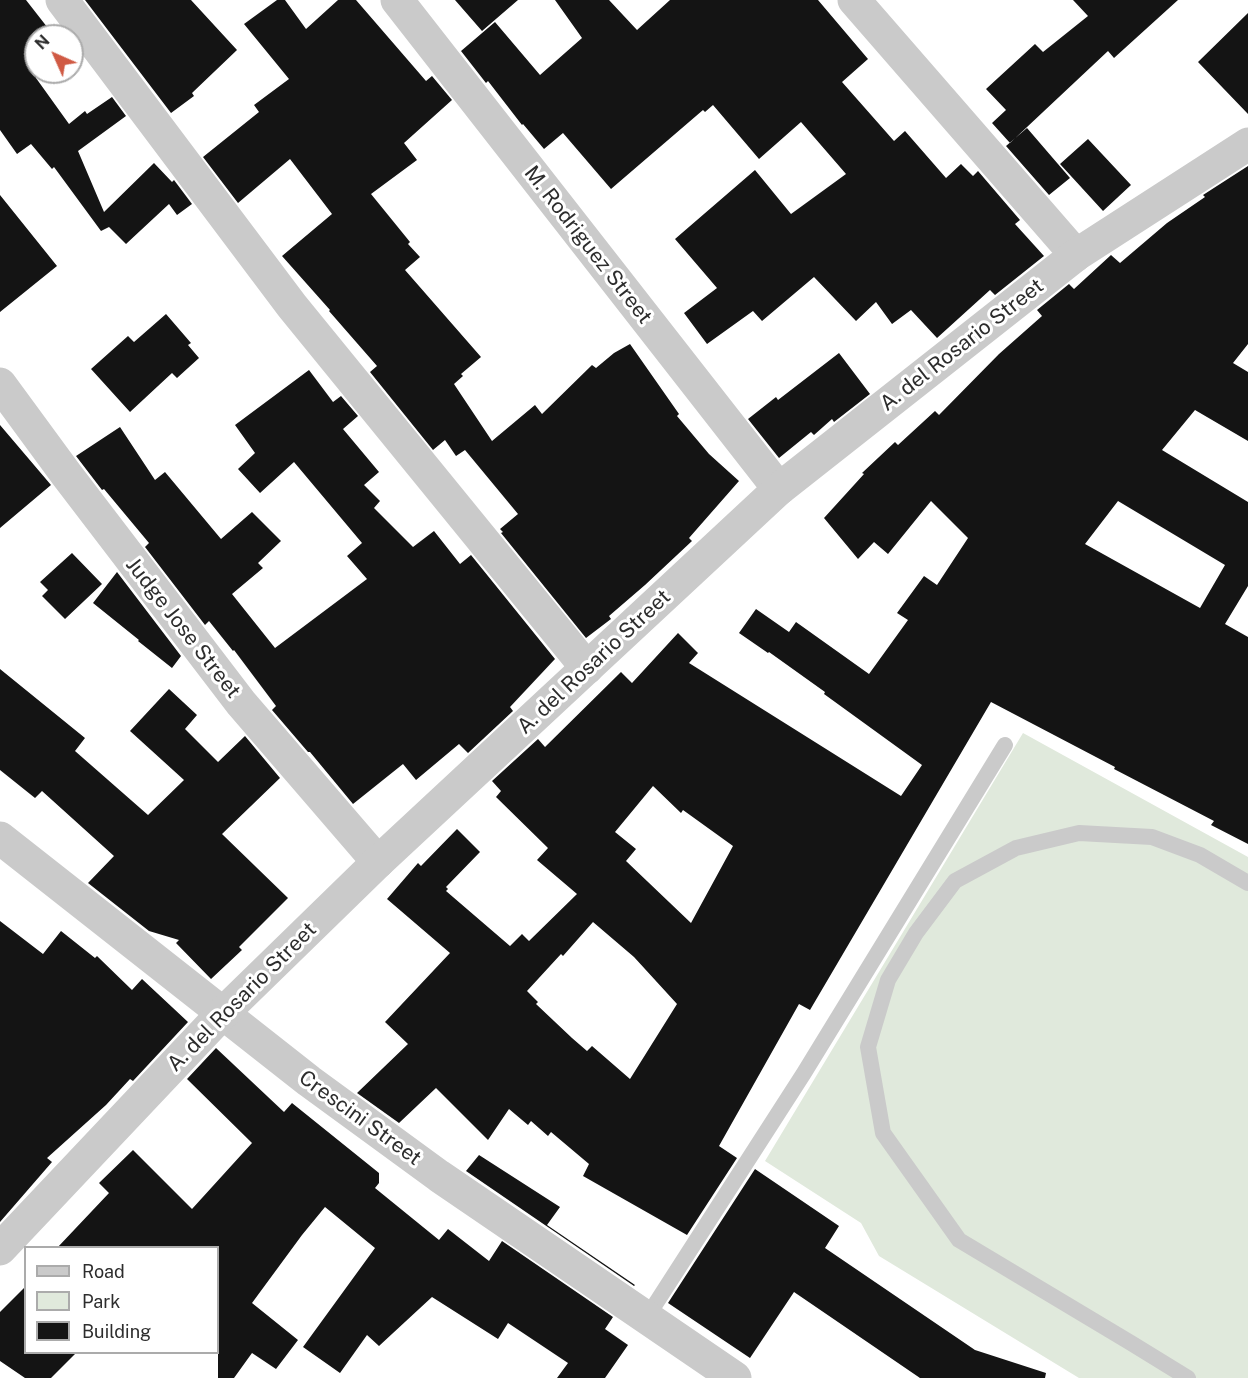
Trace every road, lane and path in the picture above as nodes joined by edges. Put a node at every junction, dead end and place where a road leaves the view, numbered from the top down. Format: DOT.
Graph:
graph roads {
  1 [pos="62,0"];
  2 [pos="398,0"];
  3 [pos="854,0"];
  4 [pos="1248,144"];
  5 [pos="1076,255"];
  6 [pos="0,384"];
  7 [pos="779,489"];
  8 [pos="587,668"];
  9 [pos="1005,745"];
  10 [pos="0,838"];
  11 [pos="378,862"];
  12 [pos="1248,883"];
  13 [pos="222,1014"];
  14 [pos="0,1249"];
  15 [pos="646,1317"];
  16 [pos="735,1378"];
  17 [pos="1188,1378"];
  1 -- 8 [label="street"];
  2 -- 7 [label="street, M. Rodriguez Street"];
  3 -- 5 [label="street"];
  4 -- 5 [label="street, A. del Rosario Street"];
  5 -- 7 [label="street, A. del Rosario Street"];
  6 -- 11 [label="street, Judge Jose Street"];
  7 -- 8 [label="street, A. del Rosario Street"];
  8 -- 11 [label="street, A. del Rosario Street"];
  9 -- 15 [label="lane"];
  10 -- 13 [label="street, Crescini Street"];
  11 -- 13 [label="street, A. del Rosario Street"];
  12 -- 17 [label="lane"];
  13 -- 14 [label="street, A. del Rosario Street"];
  13 -- 15 [label="street, Crescini Street"];
  15 -- 16 [label="street, Crescini Street"];
}
